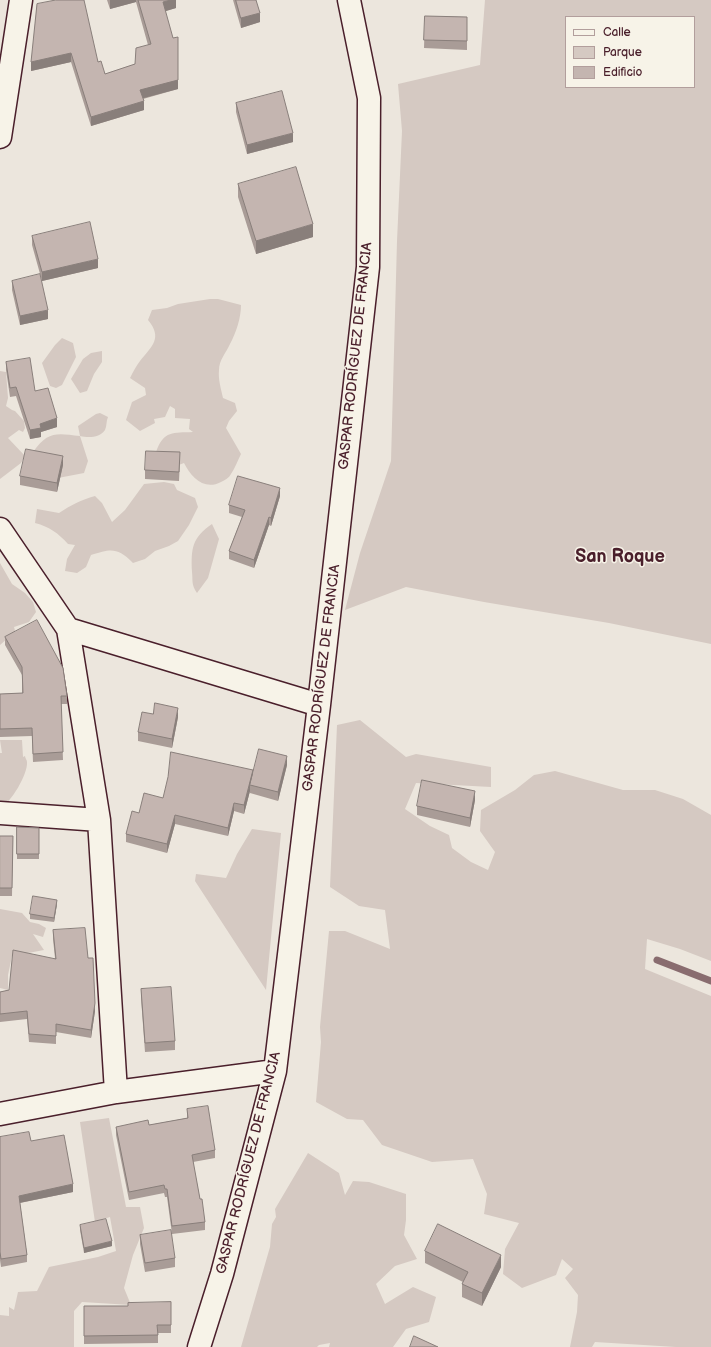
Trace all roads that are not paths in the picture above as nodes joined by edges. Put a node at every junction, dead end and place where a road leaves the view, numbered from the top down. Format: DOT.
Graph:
graph roads {
  1 [pos="21,0"];
  2 [pos="349,0"];
  3 [pos="0,137"];
  4 [pos="0,529"];
  5 [pos="68,629"];
  6 [pos="319,705"];
  7 [pos="0,813"];
  8 [pos="99,820"];
  9 [pos="275,1071"];
  10 [pos="116,1092"];
  11 [pos="0,1114"];
  12 [pos="199,1347"];
  1 -- 3 [label="street"];
  2 -- 6 [label="street, GASPAR RODRÍGUEZ DE FRANCIA"];
  4 -- 5 [label="street"];
  5 -- 6 [label="street"];
  5 -- 8 [label="street"];
  6 -- 9 [label="street, GASPAR RODRÍGUEZ DE FRANCIA"];
  7 -- 8 [label="street"];
  8 -- 10 [label="street"];
  9 -- 10 [label="street"];
  9 -- 12 [label="street, GASPAR RODRÍGUEZ DE FRANCIA"];
  10 -- 11 [label="street"];
}
